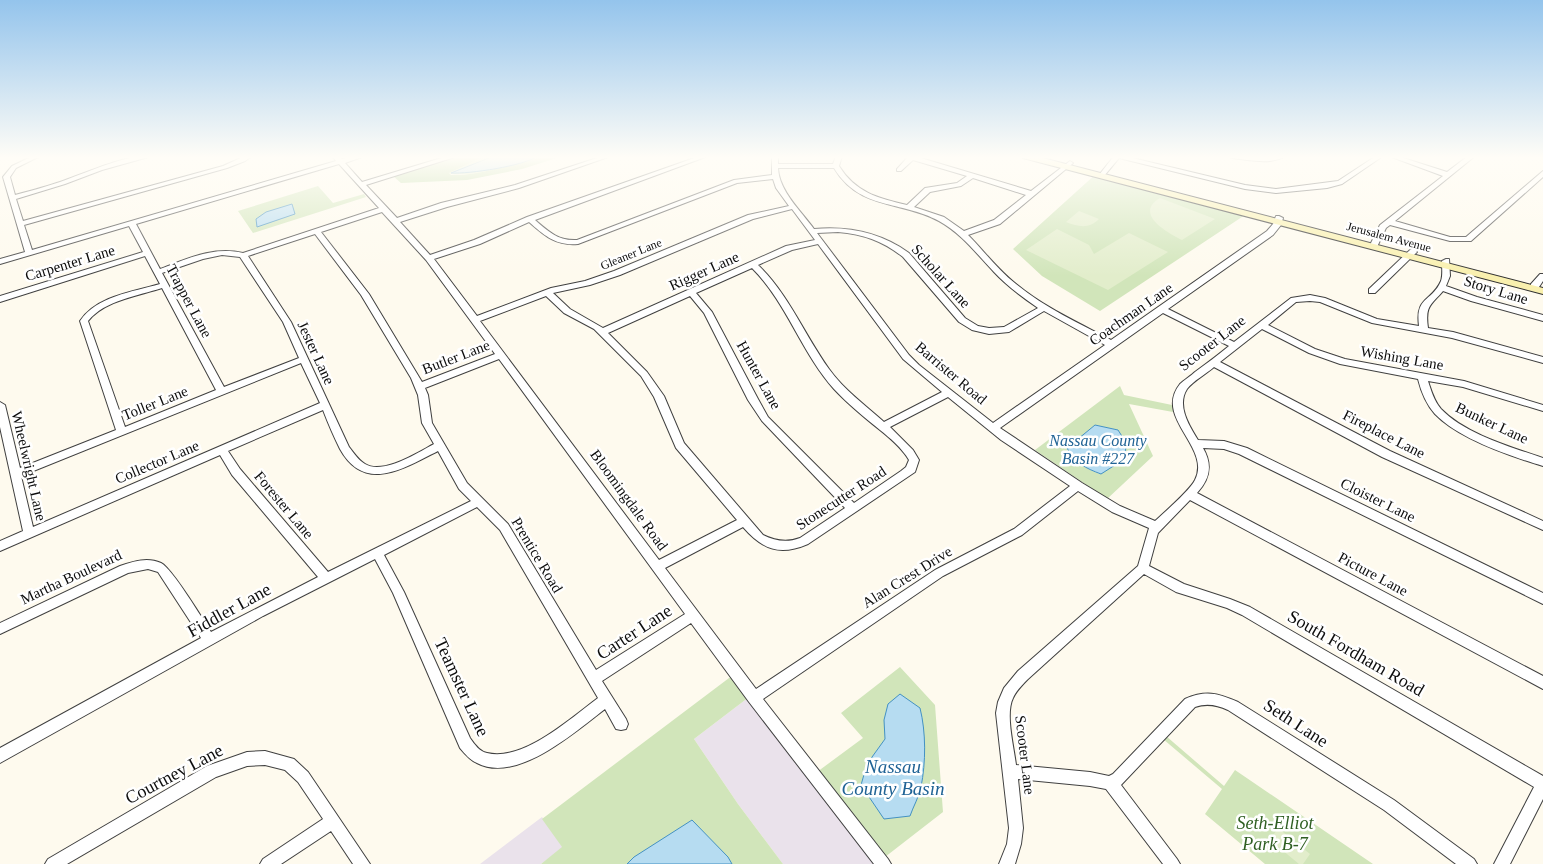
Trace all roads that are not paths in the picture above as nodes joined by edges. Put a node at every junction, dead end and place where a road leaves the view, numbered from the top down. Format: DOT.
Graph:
graph roads {
  1 [pos="18,196"];
  2 [pos="120,196"];
  3 [pos="218,196"];
  4 [pos="373,196"];
  5 [pos="479,196"];
  6 [pos="593,196"];
  7 [pos="696,196"];
  8 [pos="786,196"];
  9 [pos="871,196"];
  10 [pos="921,196"];
  11 [pos="1029,196"];
  12 [pos="1189,196"];
  13 [pos="1421,196"];
  14 [pos="1517,196"];
  15 [pos="12,198"];
  16 [pos="793,207"];
  17 [pos="908,208"];
  18 [pos="384,209"];
  19 [pos="530,219"];
  20 [pos="1279,220"];
  21 [pos="396,221"];
  22 [pos="1389,222"];
  23 [pos="20,224"];
  24 [pos="132,224"];
  25 [pos="316,231"];
  26 [pos="813,231"];
  27 [pos="961,235"];
  28 [pos="819,241"];
  29 [pos="1374,245"];
  30 [pos="147,253"];
  31 [pos="29,254"];
  32 [pos="1411,254"];
  33 [pos="243,255"];
  34 [pos="429,258"];
  35 [pos="0,262"];
  36 [pos="753,264"];
  37 [pos="1446,264"];
  38 [pos="158,272"];
  39 [pos="164,285"];
  40 [pos="1540,285"];
  41 [pos="1441,287"];
  42 [pos="1372,291"];
  43 [pos="691,292"];
  44 [pos="548,293"];
  45 [pos="0,299"];
  46 [pos="1045,307"];
  47 [pos="1162,309"];
  48 [pos="1543,318"];
  49 [pos="475,320"];
  50 [pos="1261,326"];
  51 [pos="1424,329"];
  52 [pos="602,332"];
  53 [pos="1112,344"];
  54 [pos="1235,346"];
  55 [pos="502,355"];
  56 [pos="304,359"];
  57 [pos="1543,360"];
  58 [pos="1214,363"];
  59 [pos="1422,376"];
  60 [pos="420,386"];
  61 [pos="222,392"];
  62 [pos="948,393"];
  63 [pos="0,404"];
  64 [pos="325,406"];
  65 [pos="1543,408"];
  66 [pos="882,427"];
  67 [pos="993,428"];
  68 [pos="122,432"];
  69 [pos="1195,444"];
  70 [pos="440,446"];
  71 [pos="222,450"];
  72 [pos="1543,462"];
  73 [pos="16,474"];
  74 [pos="1078,486"];
  75 [pos="1189,494"];
  76 [pos="478,502"];
  77 [pos="853,509"];
  78 [pos="744,522"];
  79 [pos="1543,526"];
  80 [pos="1156,527"];
  81 [pos="29,534"];
  82 [pos="0,546"];
  83 [pos="377,553"];
  84 [pos="658,567"];
  85 [pos="1143,568"];
  86 [pos="326,578"];
  87 [pos="1543,599"];
  88 [pos="693,615"];
  89 [pos="0,629"];
  90 [pos="209,640"];
  91 [pos="594,679"];
  92 [pos="1543,683"];
  93 [pos="754,698"];
  94 [pos="606,700"];
  95 [pos="621,724"];
  96 [pos="0,756"];
  97 [pos="1009,771"];
  98 [pos="1110,783"];
  99 [pos="1543,784"];
  100 [pos="333,821"];
  101 [pos="53,864"];
  102 [pos="268,864"];
  103 [pos="362,864"];
  104 [pos="883,864"];
  105 [pos="1007,864"];
  106 [pos="1172,864"];
  107 [pos="1469,864"];
  108 [pos="1502,864"];
  1 -- 15 [label="street"];
  2 -- 23 [label="street"];
  3 -- 24 [label="street"];
  4 -- 18 [label="street, Bloomingdale Road"];
  5 -- 21 [label="street"];
  6 -- 19 [label="street"];
  7 -- 19 [label="street"];
  8 -- 16 [label="street, Barrister Road"];
  9 -- 17 [label="street"];
  10 -- 17 [label="street"];
  11 -- 27 [label="street"];
  12 -- 20 [label="main road, Jerusalem Avenue"];
  13 -- 22 [label="street"];
  14 -- 22 [label="street"];
  15 -- 23 [label="street"];
  16 -- 26 [label="street, Barrister Road"];
  16 -- 44 [label="street, Gleaner Lane"];
  17 -- 27 [label="street"];
  18 -- 21 [label="street, Bloomingdale Road"];
  18 -- 25 [label="street"];
  19 -- 34 [label="street"];
  20 -- 29 [label="main road, Jerusalem Avenue"];
  20 -- 47 [label="street, Coachman Lane"];
  21 -- 34 [label="street, Bloomingdale Road"];
  22 -- 29 [label="street"];
  23 -- 31 [label="street"];
  24 -- 30 [label="street, Trapper Lane"];
  24 -- 31 [label="street"];
  25 -- 33 [label="street"];
  25 -- 60 [label="street, Prentice Road"];
  26 -- 28 [label="street, Barrister Road"];
  26 -- 46 [label="street, Scholar Lane"];
  27 -- 46 [label="street"];
  28 -- 36 [label="street, Rigger Lane"];
  28 -- 62 [label="street, Barrister Road"];
  29 -- 32 [label="main road, Jerusalem Avenue"];
  30 -- 38 [label="street, Trapper Lane"];
  30 -- 45 [label="street, Carpenter Lane"];
  31 -- 35 [label="street"];
  32 -- 37 [label="main road, Jerusalem Avenue"];
  32 -- 42 [label="street"];
  33 -- 38 [label="street"];
  33 -- 56 [label="street, Jester Lane"];
  34 -- 49 [label="street, Bloomingdale Road"];
  36 -- 43 [label="street, Rigger Lane"];
  36 -- 66 [label="street, Stonecutter Road"];
  37 -- 40 [label="main road, Jerusalem Avenue"];
  37 -- 41 [label="street"];
  38 -- 39 [label="street, Trapper Lane"];
  39 -- 61 [label="street, Trapper Lane"];
  39 -- 68 [label="street"];
  41 -- 48 [label="street, Story Lane"];
  41 -- 51 [label="street"];
  43 -- 52 [label="street, Rigger Lane"];
  43 -- 77 [label="street, Hunter Lane"];
  44 -- 49 [label="street, Gleaner Lane"];
  44 -- 52 [label="street, Stonecutter Road"];
  46 -- 53 [label="street"];
  47 -- 53 [label="street, Coachman Lane"];
  47 -- 54 [label="street"];
  49 -- 55 [label="street, Bloomingdale Road"];
  50 -- 51 [label="street, Scooter Lane"];
  50 -- 54 [label="street, Scooter Lane"];
  50 -- 59 [label="street, Wishing Lane"];
  51 -- 57 [label="street, Scooter Lane"];
  52 -- 78 [label="street, Stonecutter Road"];
  53 -- 67 [label="street, Coachman Lane"];
  54 -- 58 [label="street, Scooter Lane"];
  55 -- 60 [label="street, Butler Lane"];
  55 -- 84 [label="street, Bloomingdale Road"];
  56 -- 61 [label="street, Toller Lane"];
  56 -- 64 [label="street, Jester Lane"];
  58 -- 69 [label="street, Scooter Lane"];
  58 -- 79 [label="street, Fireplace Lane"];
  59 -- 65 [label="street, Wishing Lane"];
  59 -- 72 [label="street, Bunker Lane"];
  60 -- 70 [label="street, Prentice Road"];
  61 -- 68 [label="street, Toller Lane"];
  62 -- 66 [label="street"];
  62 -- 67 [label="street, Barrister Road"];
  63 -- 73 [label="street, Wheelwright Lane"];
  64 -- 70 [label="street, Jester Lane"];
  64 -- 71 [label="street, Collector Lane"];
  66 -- 77 [label="street, Stonecutter Road"];
  67 -- 74 [label="street, Barrister Road"];
  68 -- 73 [label="street, Toller Lane"];
  69 -- 75 [label="street, Scooter Lane"];
  69 -- 87 [label="street, Cloister Lane"];
  70 -- 76 [label="street, Prentice Road"];
  71 -- 81 [label="street, Collector Lane"];
  71 -- 86 [label="street, Forester Lane"];
  73 -- 81 [label="street, Wheelwright Lane"];
  74 -- 80 [label="street, Barrister Road"];
  74 -- 93 [label="street, Alan Crest Drive"];
  75 -- 80 [label="street, Scooter Lane"];
  75 -- 92 [label="street, Picture Lane"];
  76 -- 83 [label="street, Fiddler Lane"];
  76 -- 91 [label="street, Prentice Road"];
  77 -- 78 [label="street, Stonecutter Road"];
  78 -- 84 [label="street"];
  80 -- 85 [label="street, Scooter Lane"];
  81 -- 82 [label="street, Collector Lane"];
  83 -- 86 [label="street, Fiddler Lane"];
  83 -- 94 [label="street, Teamster Lane"];
  84 -- 88 [label="street, Bloomingdale Road"];
  85 -- 97 [label="street, Scooter Lane"];
  85 -- 99 [label="street, South Fordham Road"];
  86 -- 90 [label="street, Fiddler Lane"];
  88 -- 91 [label="street, Carter Lane"];
  88 -- 93 [label="street, Bloomingdale Road"];
  89 -- 90 [label="street, Martha Boulevard"];
  90 -- 96 [label="street, Fiddler Lane"];
  91 -- 94 [label="street, Prentice Road"];
  93 -- 104 [label="street, Bloomingdale Road"];
  94 -- 95 [label="street, Prentice Road"];
  97 -- 98 [label="street"];
  97 -- 105 [label="street, Scooter Lane"];
  98 -- 106 [label="street"];
  98 -- 107 [label="street, Seth Lane"];
  99 -- 108 [label="street"];
  100 -- 101 [label="street, Courtney Lane"];
  100 -- 102 [label="street"];
  100 -- 103 [label="street, Courtney Lane"];
}
